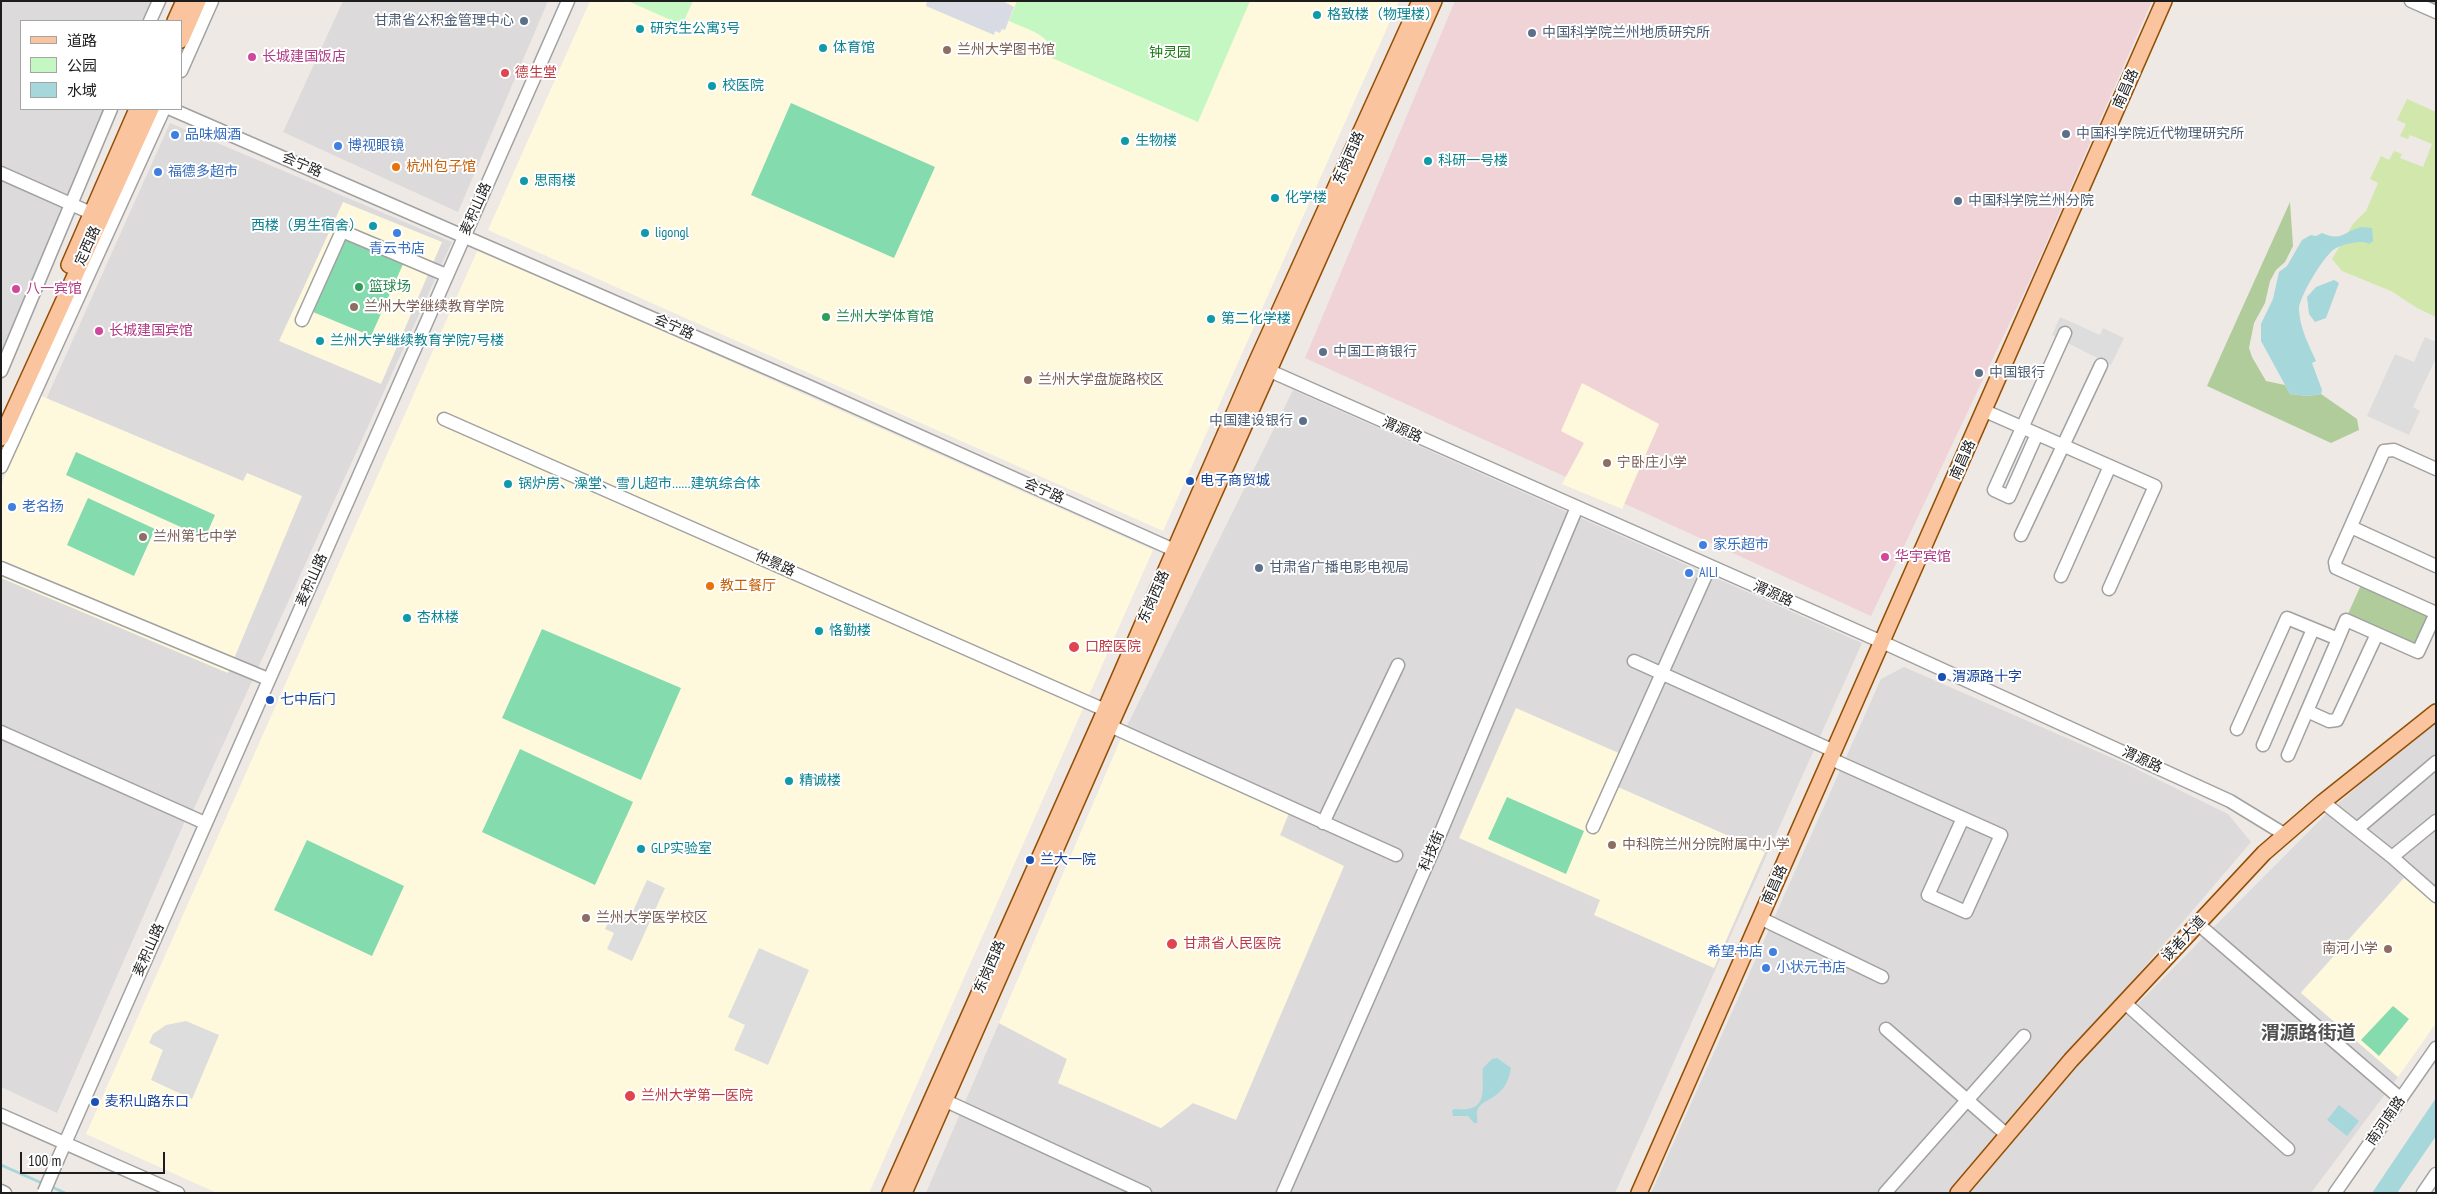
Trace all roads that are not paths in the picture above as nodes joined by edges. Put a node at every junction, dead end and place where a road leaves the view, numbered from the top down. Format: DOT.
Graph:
graph roads {
  1 [pos="159,1"];
  2 [pos="184,1"];
  3 [pos="198,1"];
  4 [pos="212,1"];
  5 [pos="1420,1"];
  6 [pos="1434,1"];
  7 [pos="2164,1"];
  8 [pos="2411,1"];
  9 [pos="566,2"];
  10 [pos="2436,12"];
  11 [pos="150,20"];
  12 [pos="175,20"];
  13 [pos="182,38"];
  14 [pos="182,68"];
  15 [pos="111,110"];
  16 [pos="138,110"];
  17 [pos="151,110"];
  18 [pos="164,110"];
  19 [pos="173,110"];
  20 [pos="1,173"];
  21 [pos="70,204"];
  22 [pos="91,214"];
  23 [pos="464,235"];
  24 [pos="446,275"];
  25 [pos="302,320"];
  26 [pos="2065,333"];
  27 [pos="1255,365"];
  28 [pos="2101,365"];
  29 [pos="1,371"];
  30 [pos="1270,371"];
  31 [pos="1985,410"];
  32 [pos="1,415"];
  33 [pos="444,419"];
  34 [pos="2023,427"];
  35 [pos="2037,434"];
  36 [pos="1,438"];
  37 [pos="2063,445"];
  38 [pos="2110,466"];
  39 [pos="1,467"];
  40 [pos="2436,469"];
  41 [pos="1577,507"];
  42 [pos="2350,527"];
  43 [pos="2021,535"];
  44 [pos="1174,550"];
  45 [pos="1710,566"];
  46 [pos="2436,566"];
  47 [pos="1,568"];
  48 [pos="2061,576"];
  49 [pos="2109,589"];
  50 [pos="2436,613"];
  51 [pos="2313,629"];
  52 [pos="2377,634"];
  53 [pos="2432,634"];
  54 [pos="2338,639"];
  55 [pos="1882,642"];
  56 [pos="1634,661"];
  57 [pos="1398,665"];
  58 [pos="1662,674"];
  59 [pos="268,679"];
  60 [pos="1105,710"];
  61 [pos="2307,711"];
  62 [pos="2436,712"];
  63 [pos="1110,726"];
  64 [pos="2237,729"];
  65 [pos="1,732"];
  66 [pos="2263,744"];
  67 [pos="1832,755"];
  68 [pos="2288,755"];
  69 [pos="2436,762"];
  70 [pos="2323,802"];
  71 [pos="1963,818"];
  72 [pos="2436,821"];
  73 [pos="1323,822"];
  74 [pos="205,824"];
  75 [pos="1593,827"];
  76 [pos="2357,829"];
  77 [pos="2284,834"];
  78 [pos="1396,855"];
  79 [pos="2392,858"];
  80 [pos="2436,896"];
  81 [pos="1760,918"];
  82 [pos="2198,924"];
  83 [pos="1882,977"];
  84 [pos="2125,1003"];
  85 [pos="1886,1029"];
  86 [pos="2024,1036"];
  87 [pos="2436,1048"];
  88 [pos="1966,1099"];
  89 [pos="2400,1099"];
  90 [pos="946,1101"];
  91 [pos="1,1115"];
  92 [pos="2006,1135"];
  93 [pos="64,1143"];
  94 [pos="2288,1149"];
  95 [pos="2436,1174"];
  96 [pos="1,1191"];
  97 [pos="43,1192"];
  98 [pos="5,1193"];
  99 [pos="178,1193"];
  100 [pos="890,1193"];
  101 [pos="904,1193"];
  102 [pos="1145,1193"];
  103 [pos="1283,1193"];
  104 [pos="1639,1193"];
  105 [pos="1885,1193"];
  106 [pos="1958,1193"];
  107 [pos="2335,1193"];
  108 [pos="2423,1193"];
  1 -- 11 [label="street"];
  2 -- 12 [label="main road"];
  3 -- 13 [label="main road"];
  4 -- 14 [label="street"];
  5 -- 27 [label="main road, 东岗西路"];
  6 -- 30 [label="main road, 东岗西路"];
  7 -- 31 [label="main road, 南昌路"];
  8 -- 10 [label="street"];
  9 -- 23 [label="street, 麦积山路"];
  15 -- 21 [label="street"];
  16 -- 22 [label="main road, 定西路"];
  17 -- 36 [label="main road, 定西路"];
  18 -- 39 [label="street"];
  19 -- 23 [label="street, 会宁路"];
  20 -- 21 [label="street"];
  21 -- 22 [label="street"];
  21 -- 29 [label="street"];
  22 -- 32 [label="main road, 定西路"];
  23 -- 24 [label="street, 麦积山路"];
  23 -- 44 [label="street, 会宁路"];
  24 -- 25 [label="street"];
  24 -- 59 [label="street, 麦积山路"];
  26 -- 34 [label="street"];
  27 -- 30 [label="street, 渭源路"];
  27 -- 44 [label="main road, 东岗西路"];
  28 -- 37 [label="street"];
  30 -- 41 [label="street, 渭源路"];
  30 -- 63 [label="main road, 东岗西路"];
  31 -- 34 [label="street"];
  31 -- 55 [label="main road, 南昌路"];
  33 -- 60 [label="street, 仲景路"];
  34 -- 35 [label="street"];
  34 -- 35 [label="street"];
  35 -- 37 [label="street"];
  37 -- 38 [label="street"];
  37 -- 43 [label="street"];
  38 -- 48 [label="street"];
  38 -- 49 [label="street"];
  40 -- 42 [label="street"];
  41 -- 45 [label="street, 渭源路"];
  41 -- 103 [label="street, 科技街"];
  42 -- 46 [label="street"];
  42 -- 50 [label="street"];
  44 -- 60 [label="main road, 东岗西路"];
  45 -- 55 [label="street, 渭源路"];
  45 -- 58 [label="street"];
  47 -- 59 [label="street"];
  50 -- 53 [label="street"];
  51 -- 54 [label="street"];
  51 -- 64 [label="street"];
  51 -- 66 [label="street"];
  52 -- 53 [label="street"];
  52 -- 54 [label="street"];
  52 -- 61 [label="street"];
  54 -- 61 [label="street"];
  55 -- 67 [label="main road, 南昌路"];
  55 -- 77 [label="street, 渭源路"];
  56 -- 58 [label="street"];
  57 -- 73 [label="street"];
  58 -- 67 [label="street"];
  58 -- 75 [label="street"];
  59 -- 74 [label="street, 麦积山路"];
  60 -- 100 [label="main road, 东岗西路"];
  61 -- 68 [label="street"];
  62 -- 70 [label="main road, 读者大道"];
  63 -- 73 [label="street"];
  63 -- 90 [label="main road, 东岗西路"];
  65 -- 74 [label="street"];
  67 -- 71 [label="street"];
  67 -- 81 [label="main road, 南昌路"];
  69 -- 76 [label="street"];
  70 -- 76 [label="street"];
  70 -- 77 [label="main road, 读者大道"];
  71 -- 71 [label="street"];
  72 -- 79 [label="street"];
  73 -- 78 [label="street"];
  74 -- 93 [label="street, 麦积山路"];
  76 -- 79 [label="street"];
  77 -- 82 [label="main road, 读者大道"];
  79 -- 80 [label="street"];
  81 -- 83 [label="street, 南昌路"];
  81 -- 104 [label="main road, 南昌路"];
  82 -- 84 [label="main road, 读者大道"];
  82 -- 89 [label="street"];
  84 -- 92 [label="main road, 读者大道"];
  84 -- 94 [label="street"];
  85 -- 88 [label="street"];
  86 -- 88 [label="street"];
  87 -- 89 [label="street, 南河南路"];
  88 -- 92 [label="street"];
  88 -- 105 [label="street"];
  89 -- 107 [label="street, 南河南路"];
  90 -- 101 [label="main road, 东岗西路"];
  90 -- 102 [label="street"];
  91 -- 93 [label="street"];
  92 -- 106 [label="main road, 读者大道"];
  93 -- 97 [label="street, 麦积山路, bridge"];
  93 -- 99 [label="street"];
  95 -- 108 [label="street"];
  96 -- 98 [label="street"];
}
